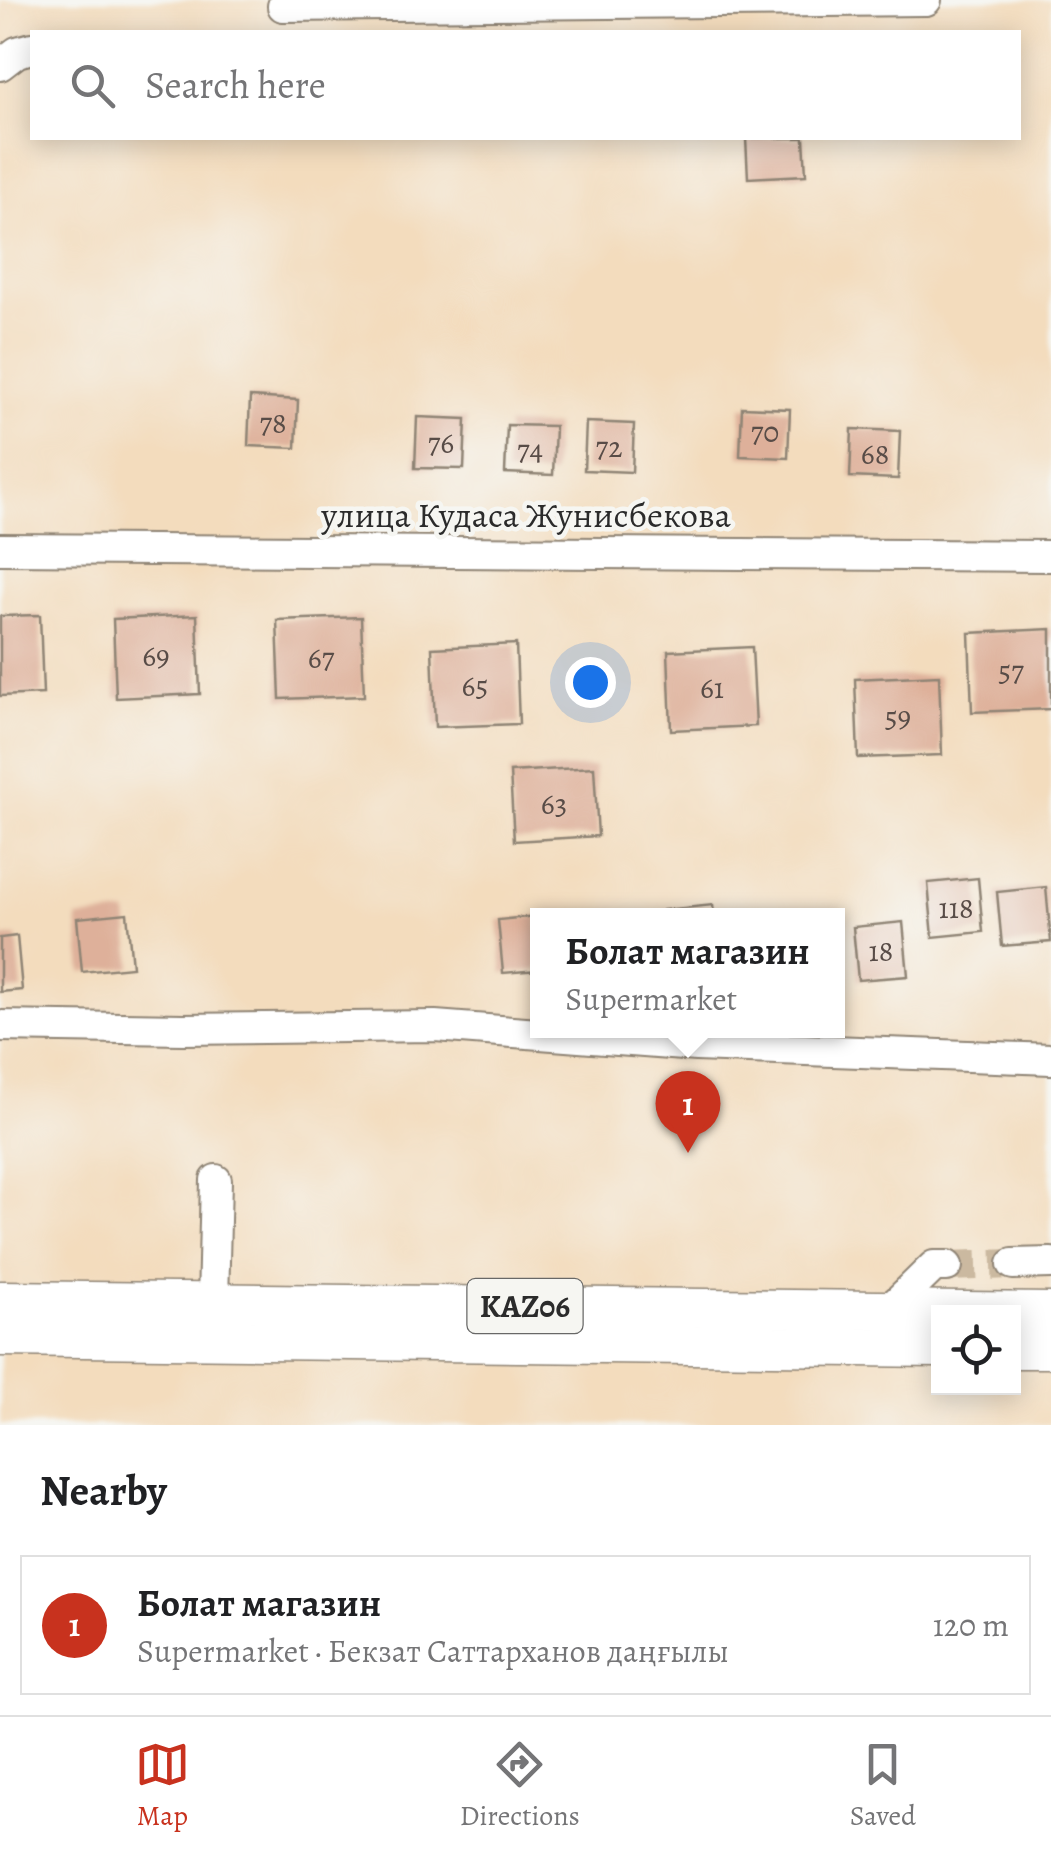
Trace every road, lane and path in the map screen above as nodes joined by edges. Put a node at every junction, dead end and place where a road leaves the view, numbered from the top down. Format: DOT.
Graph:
graph roads {
  1 [pos="926,0"];
  2 [pos="283,6"];
  3 [pos="30,49"];
  4 [pos="0,65"];
  5 [pos="0,549"];
  6 [pos="1051,556"];
  7 [pos="0,1026"];
  8 [pos="530,1033"];
  9 [pos="592,1038"];
  10 [pos="1051,1059"];
  11 [pos="216,1180"];
  12 [pos="1012,1264"];
  13 [pos="1051,1264"];
  14 [pos="947,1266"];
  15 [pos="0,1300"];
  16 [pos="213,1302"];
  17 [pos="887,1312"];
  18 [pos="1051,1312"];
  19 [pos="0,1337"];
  20 [pos="931,1348"];
  21 [pos="1021,1349"];
  22 [pos="1051,1349"];
  1 -- 2 [label="street"];
  3 -- 4 [label="street"];
  5 -- 6 [label="street, улица Кудаса Жунисбекова"];
  7 -- 8 [label="street"];
  9 -- 10 [label="street"];
  11 -- 16 [label="street"];
  12 -- 13 [label="street"];
  14 -- 17 [label="street"];
  15 -- 16 [label="main road, KАZ06"];
  16 -- 17 [label="main road, KАZ06"];
  17 -- 18 [label="main road, KАZ06"];
  19 -- 20 [label="main road, KАZ06"];
  21 -- 22 [label="main road"];
}
